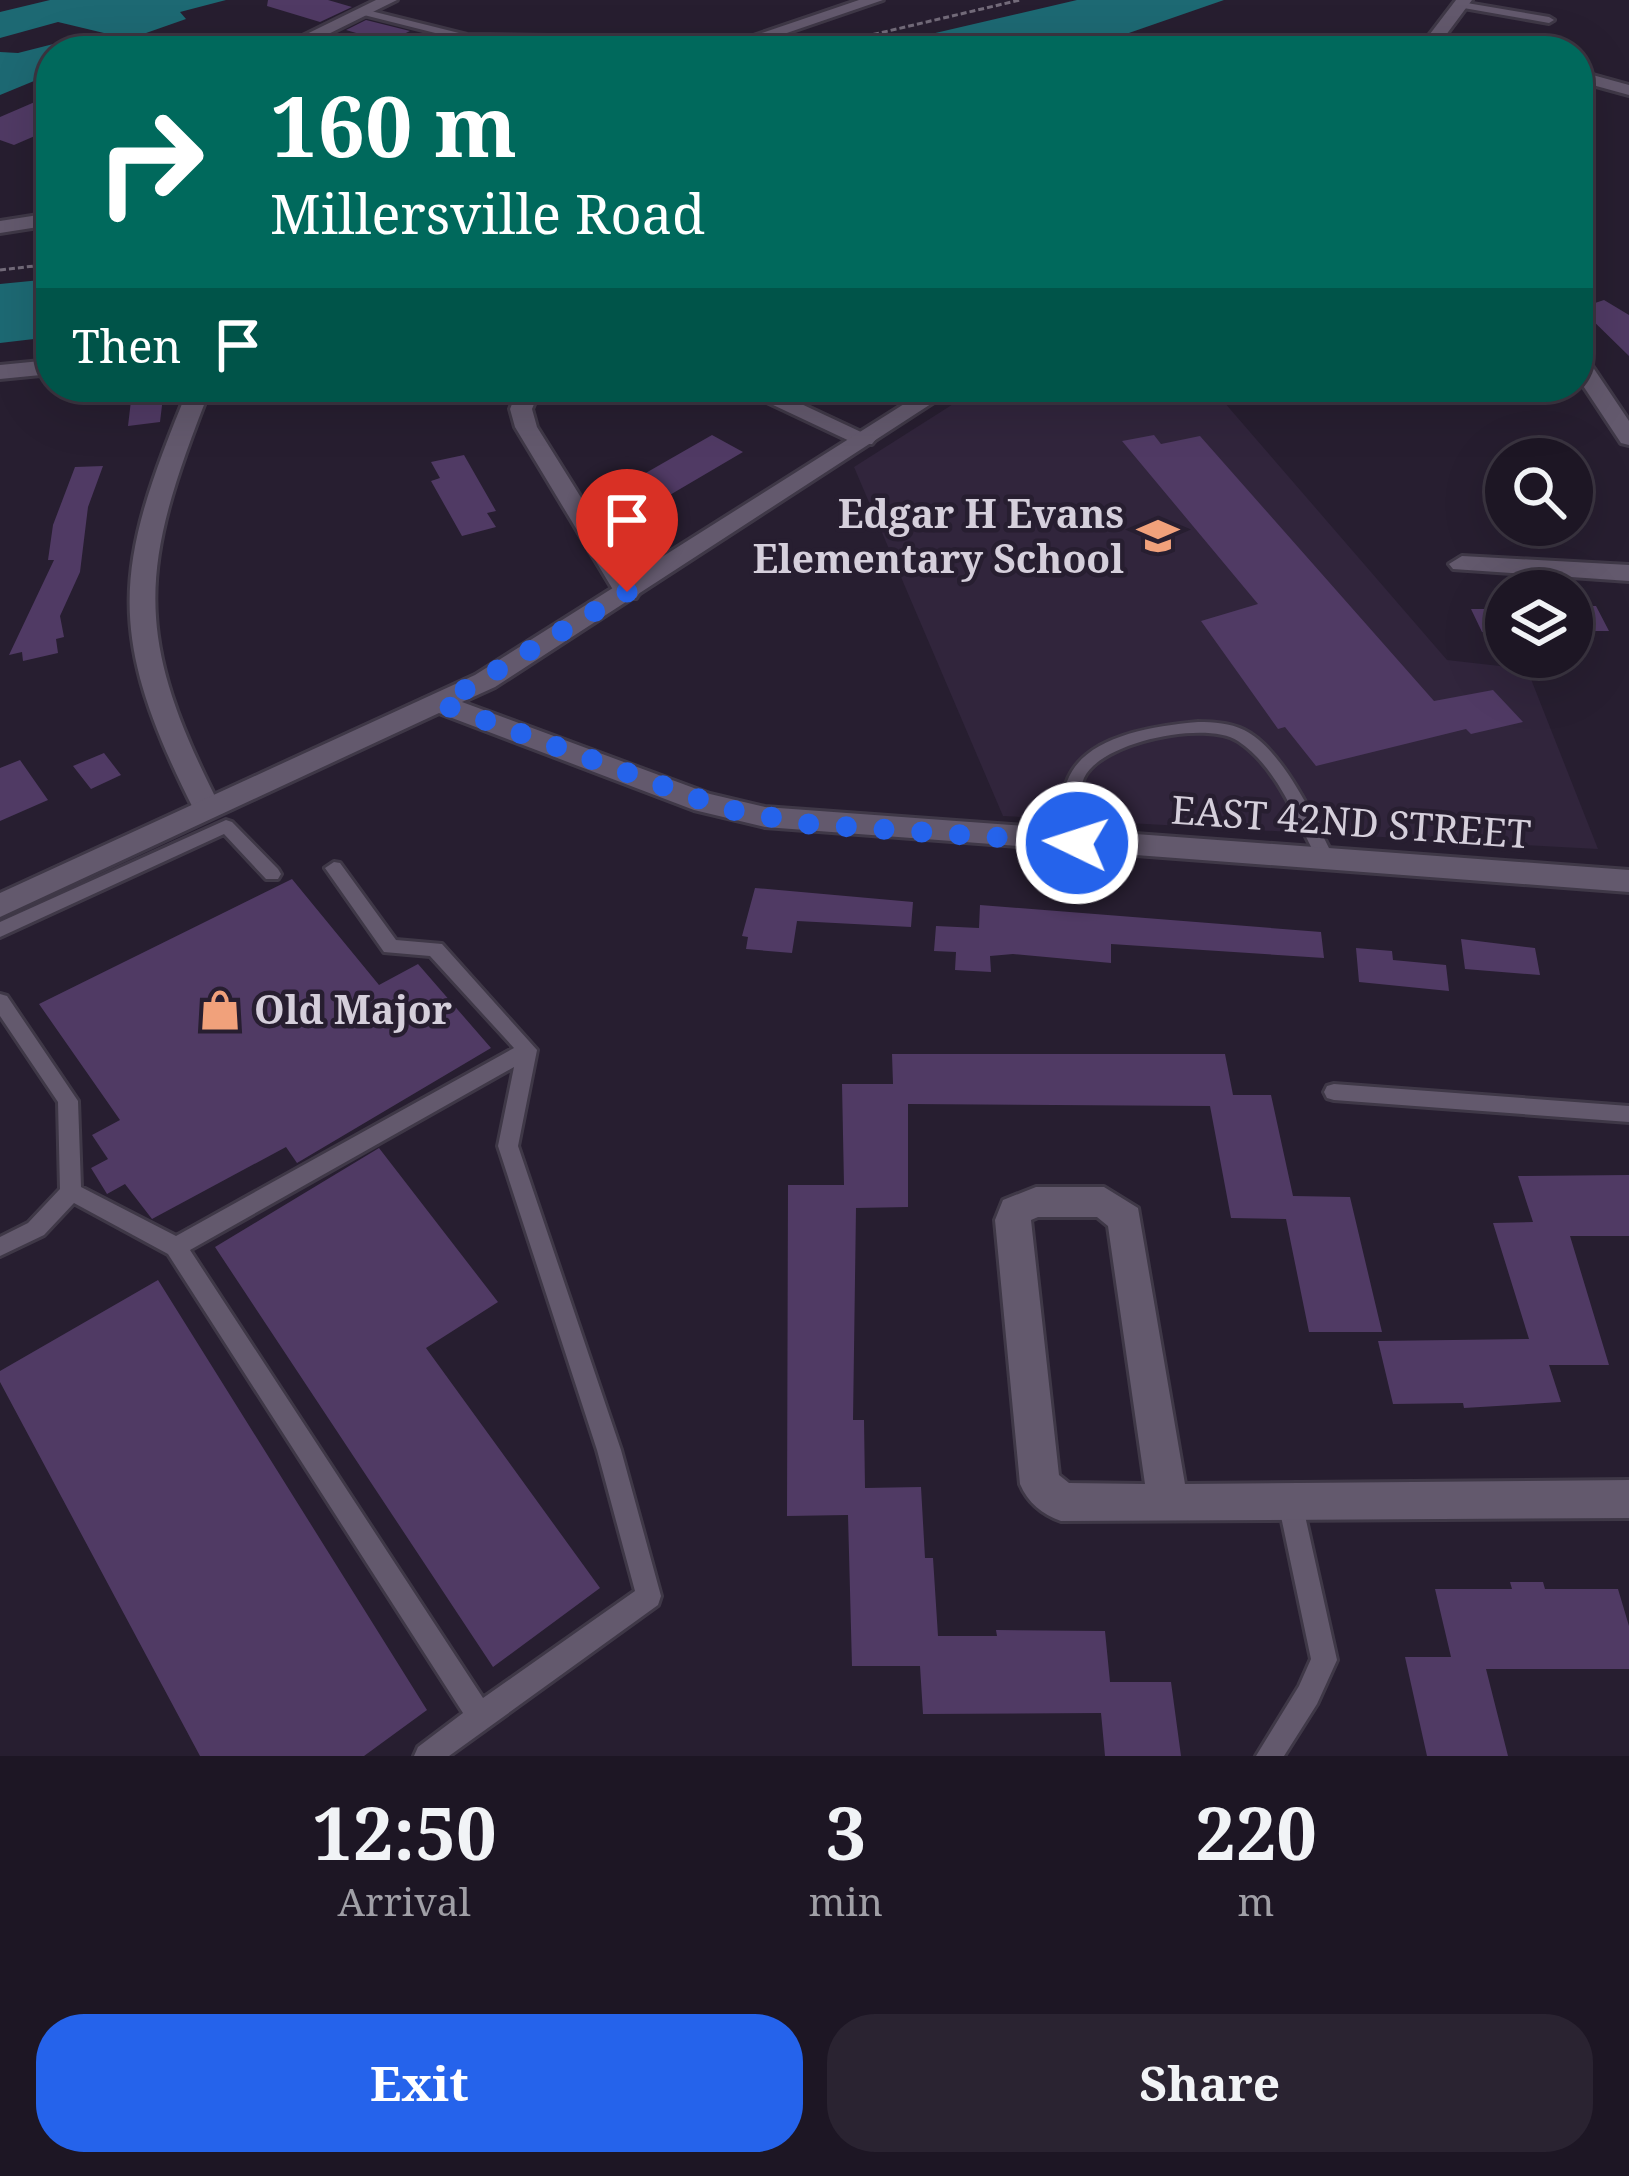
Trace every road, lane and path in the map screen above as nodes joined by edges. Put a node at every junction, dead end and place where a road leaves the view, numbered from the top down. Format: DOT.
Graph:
graph roads {
  1 [pos="389,0"];
  2 [pos="875,0"];
  3 [pos="1020,0"];
  4 [pos="1462,2"];
  5 [pos="363,12"];
  6 [pos="1550,20"];
  7 [pos="312,36"];
  8 [pos="459,36"];
  9 [pos="763,36"];
  10 [pos="849,36"];
  11 [pos="1437,36"];
  12 [pos="1593,80"];
  13 [pos="1629,90"];
  14 [pos="36,221"];
  15 [pos="0,227"];
  16 [pos="36,266"];
  17 [pos="0,270"];
  18 [pos="36,368"];
  19 [pos="0,372"];
  20 [pos="1593,384"];
  21 [pos="194,402"];
  22 [pos="524,402"];
  23 [pos="780,402"];
  24 [pos="922,402"];
  25 [pos="1629,438"];
  26 [pos="864,439"];
  27 [pos="1462,564"];
  28 [pos="1629,573"];
  29 [pos="627,592"];
  30 [pos="441,704"];
  31 [pos="208,810"];
  32 [pos="1077,843"];
  33 [pos="1326,860"];
  34 [pos="334,868"];
  35 [pos="272,874"];
  36 [pos="1629,880"];
  37 [pos="0,905"];
  38 [pos="0,930"];
  39 [pos="0,1001"];
  40 [pos="526,1051"];
  41 [pos="1334,1092"];
  42 [pos="1629,1114"];
  43 [pos="71,1192"];
  44 [pos="0,1247"];
  45 [pos="176,1247"];
  46 [pos="1629,1498"];
  47 [pos="1290,1502"];
  48 [pos="1168,1503"];
  49 [pos="480,1716"];
  50 [pos="427,1756"];
  51 [pos="1269,1756"];
  1 -- 5 [label="street"];
  2 -- 9 [label="street"];
  3 -- 10 [label="path"];
  4 -- 6 [label="lane"];
  4 -- 11 [label="street"];
  5 -- 7 [label="street"];
  5 -- 8 [label="lane"];
  12 -- 13 [label="street"];
  14 -- 15 [label="street"];
  16 -- 17 [label="path"];
  18 -- 19 [label="street"];
  20 -- 25 [label="street"];
  21 -- 31 [label="street"];
  22 -- 29 [label="street"];
  23 -- 26 [label="street"];
  24 -- 26 [label="street"];
  26 -- 29 [label="street"];
  27 -- 28 [label="street"];
  29 -- 30 [label="street"];
  30 -- 31 [label="street"];
  30 -- 32 [label="street, EAST 42ND STREET"];
  31 -- 37 [label="street"];
  32 -- 33 [label="street, EAST 42ND STREET"];
  32 -- 33 [label="lane"];
  33 -- 36 [label="street, EAST 42ND STREET"];
  34 -- 40 [label="lane"];
  35 -- 38 [label="lane"];
  39 -- 43 [label="lane"];
  40 -- 45 [label="lane"];
  40 -- 49 [label="lane"];
  41 -- 42 [label="lane"];
  43 -- 44 [label="lane"];
  43 -- 45 [label="lane"];
  45 -- 49 [label="lane"];
  46 -- 47 [label="street"];
  47 -- 48 [label="street"];
  47 -- 51 [label="lane"];
  48 -- 48 [label="street"];
  49 -- 50 [label="lane"];
}
